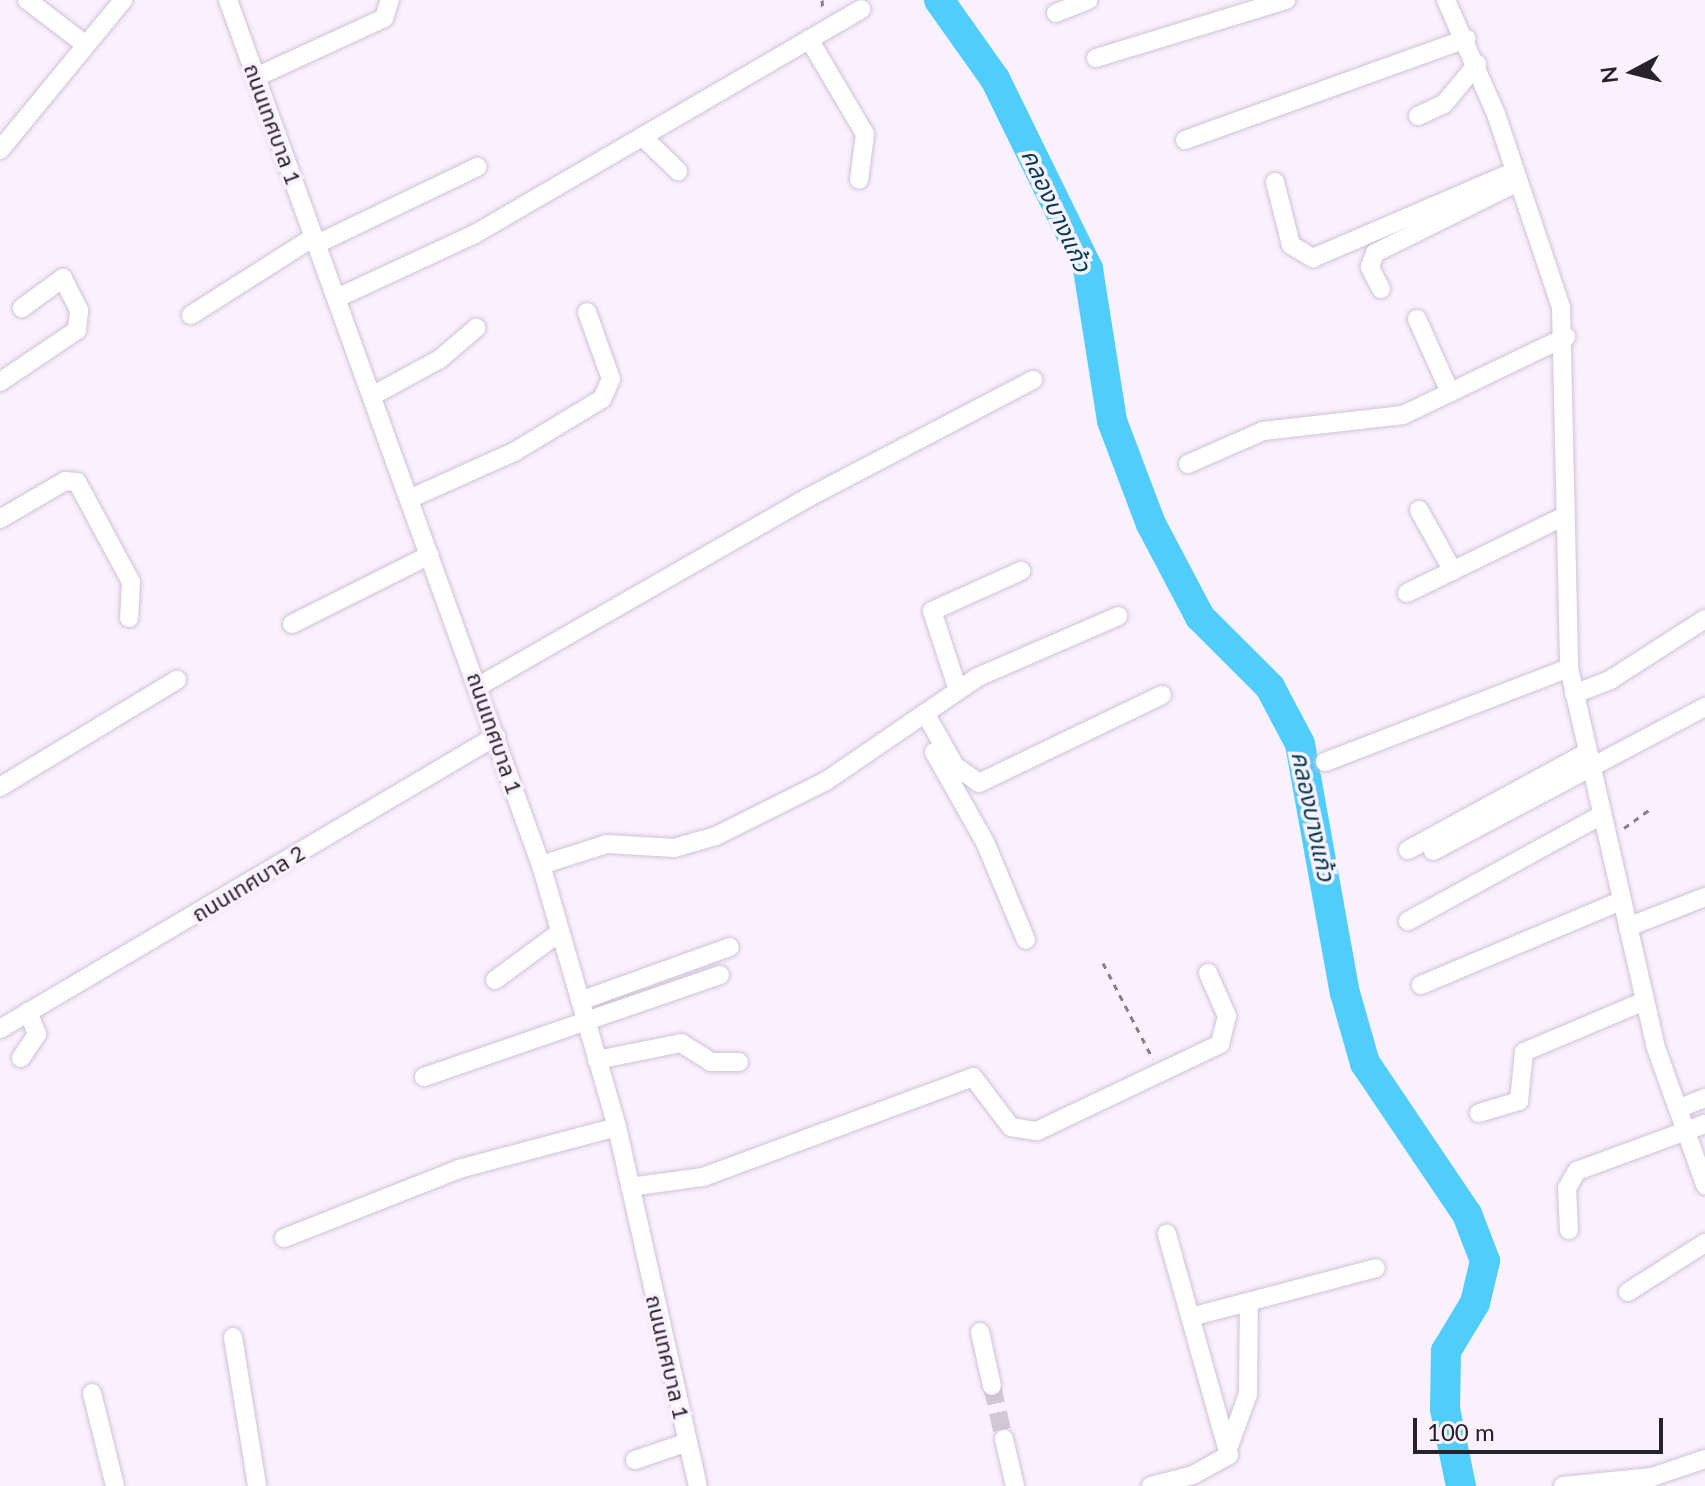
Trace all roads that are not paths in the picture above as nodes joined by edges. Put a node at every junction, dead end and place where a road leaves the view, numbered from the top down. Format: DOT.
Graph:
graph roads {
  1 [pos="27,0"];
  2 [pos="123,0"];
  3 [pos="228,0"];
  4 [pos="390,0"];
  5 [pos="1089,0"];
  6 [pos="1286,0"];
  7 [pos="1446,0"];
  8 [pos="861,9"];
  9 [pos="1056,13"];
  10 [pos="809,39"];
  11 [pos="1466,39"];
  12 [pos="86,45"];
  13 [pos="1096,58"];
  14 [pos="1477,64"];
  15 [pos="256,77"];
  16 [pos="1418,116"];
  17 [pos="643,137"];
  18 [pos="1185,140"];
  19 [pos="0,150"];
  20 [pos="477,167"];
  21 [pos="678,171"];
  22 [pos="1516,176"];
  23 [pos="859,180"];
  24 [pos="1275,182"];
  25 [pos="315,241"];
  26 [pos="1381,289"];
  27 [pos="337,298"];
  28 [pos="22,308"];
  29 [pos="587,312"];
  30 [pos="191,315"];
  31 [pos="1417,319"];
  32 [pos="476,328"];
  33 [pos="1566,337"];
  34 [pos="1033,380"];
  35 [pos="0,382"];
  36 [pos="1450,392"];
  37 [pos="372,396"];
  38 [pos="1188,464"];
  39 [pos="409,499"];
  40 [pos="1419,510"];
  41 [pos="1563,517"];
  42 [pos="0,519"];
  43 [pos="430,555"];
  44 [pos="1021,571"];
  45 [pos="1453,571"];
  46 [pos="1407,593"];
  47 [pos="1118,616"];
  48 [pos="129,618"];
  49 [pos="1705,619"];
  50 [pos="292,624"];
  51 [pos="1569,668"];
  52 [pos="177,680"];
  53 [pos="479,686"];
  54 [pos="958,690"];
  55 [pos="1574,694"];
  56 [pos="1162,695"];
  57 [pos="1705,707"];
  58 [pos="921,716"];
  59 [pos="496,736"];
  60 [pos="1588,761"];
  61 [pos="1325,762"];
  62 [pos="0,787"];
  63 [pos="1600,816"];
  64 [pos="1408,850"];
  65 [pos="1433,851"];
  66 [pos="541,865"];
  67 [pos="1705,897"];
  68 [pos="1621,901"];
  69 [pos="1408,921"];
  70 [pos="1628,927"];
  71 [pos="560,932"];
  72 [pos="1026,940"];
  73 [pos="730,947"];
  74 [pos="1208,973"];
  75 [pos="720,975"];
  76 [pos="495,980"];
  77 [pos="1421,985"];
  78 [pos="1645,1001"];
  79 [pos="583,1010"];
  80 [pos="28,1012"];
  81 [pos="0,1029"];
  82 [pos="21,1058"];
  83 [pos="597,1060"];
  84 [pos="739,1062"];
  85 [pos="424,1077"];
  86 [pos="1705,1098"];
  87 [pos="1680,1108"];
  88 [pos="1479,1113"];
  89 [pos="1705,1124"];
  90 [pos="617,1127"];
  91 [pos="1686,1133"];
  92 [pos="1705,1185"];
  93 [pos="630,1187"];
  94 [pos="1569,1230"];
  95 [pos="1167,1234"];
  96 [pos="284,1238"];
  97 [pos="1705,1243"];
  98 [pos="1376,1268"];
  99 [pos="1628,1292"];
  100 [pos="1249,1302"];
  101 [pos="1191,1317"];
  102 [pos="980,1332"];
  103 [pos="233,1337"];
  104 [pos="992,1386"];
  105 [pos="92,1393"];
  106 [pos="1004,1439"];
  107 [pos="688,1442"];
  108 [pos="1229,1446"];
  109 [pos="1705,1459"];
  110 [pos="635,1460"];
  111 [pos="115,1486"];
  112 [pos="257,1486"];
  113 [pos="698,1486"];
  114 [pos="1015,1486"];
  115 [pos="1151,1486"];
  116 [pos="1563,1486"];
  1 -- 12 [label="street"];
  2 -- 12 [label="street"];
  3 -- 15 [label="street, ถนนเทศบาล 1"];
  4 -- 15 [label="street"];
  5 -- 9 [label="street"];
  6 -- 13 [label="street"];
  7 -- 11 [label="street"];
  8 -- 10 [label="street"];
  10 -- 17 [label="street"];
  10 -- 23 [label="street"];
  11 -- 14 [label="street"];
  11 -- 18 [label="street"];
  12 -- 19 [label="street"];
  14 -- 16 [label="street"];
  14 -- 22 [label="street"];
  15 -- 25 [label="street, ถนนเทศบาล 1"];
  17 -- 21 [label="street"];
  17 -- 27 [label="street"];
  20 -- 25 [label="street"];
  22 -- 24 [label="street"];
  22 -- 26 [label="street"];
  22 -- 33 [label="street"];
  25 -- 27 [label="street, ถนนเทศบาล 1"];
  25 -- 30 [label="street"];
  27 -- 37 [label="street, ถนนเทศบาล 1"];
  28 -- 35 [label="street"];
  29 -- 39 [label="street"];
  31 -- 36 [label="street"];
  32 -- 37 [label="street"];
  33 -- 36 [label="street"];
  33 -- 41 [label="street"];
  34 -- 53 [label="street"];
  36 -- 38 [label="street"];
  37 -- 39 [label="street, ถนนเทศบาล 1"];
  39 -- 43 [label="street, ถนนเทศบาล 1"];
  40 -- 45 [label="street"];
  41 -- 45 [label="street"];
  41 -- 51 [label="street"];
  42 -- 48 [label="street"];
  43 -- 50 [label="street"];
  43 -- 53 [label="street, ถนนเทศบาล 1"];
  44 -- 54 [label="street"];
  45 -- 46 [label="street"];
  47 -- 54 [label="street"];
  49 -- 55 [label="street"];
  51 -- 55 [label="street"];
  51 -- 61 [label="street"];
  52 -- 62 [label="street"];
  53 -- 59 [label="street, ถนนเทศบาล 1"];
  54 -- 58 [label="street"];
  55 -- 60 [label="street"];
  56 -- 58 [label="street"];
  57 -- 60 [label="street"];
  58 -- 66 [label="street"];
  58 -- 72 [label="street"];
  59 -- 66 [label="street, ถนนเทศบาล 1"];
  59 -- 80 [label="street, ถนนเทศบาล 2"];
  60 -- 63 [label="street"];
  60 -- 64 [label="street"];
  60 -- 65 [label="street"];
  63 -- 68 [label="street"];
  63 -- 69 [label="street"];
  66 -- 71 [label="street, ถนนเทศบาล 1"];
  67 -- 70 [label="street"];
  68 -- 70 [label="street"];
  68 -- 77 [label="street"];
  70 -- 78 [label="street"];
  71 -- 76 [label="street"];
  71 -- 79 [label="street, ถนนเทศบาล 1"];
  73 -- 79 [label="street"];
  74 -- 93 [label="street"];
  75 -- 79 [label="street"];
  78 -- 87 [label="street"];
  78 -- 88 [label="street"];
  79 -- 83 [label="street, ถนนเทศบาล 1"];
  79 -- 85 [label="street"];
  80 -- 81 [label="street, ถนนเทศบาล 2"];
  80 -- 82 [label="street"];
  83 -- 84 [label="street"];
  83 -- 90 [label="street, ถนนเทศบาล 1"];
  86 -- 87 [label="street"];
  87 -- 91 [label="street"];
  89 -- 91 [label="street"];
  90 -- 93 [label="street, ถนนเทศบาล 1"];
  90 -- 96 [label="street"];
  91 -- 92 [label="street"];
  91 -- 94 [label="street"];
  93 -- 107 [label="street, ถนนเทศบาล 1"];
  95 -- 101 [label="street"];
  97 -- 99 [label="street"];
  98 -- 100 [label="street"];
  100 -- 101 [label="street"];
  100 -- 108 [label="street"];
  101 -- 108 [label="street"];
  102 -- 104 [label="street"];
  103 -- 112 [label="street"];
  105 -- 111 [label="street"];
  106 -- 114 [label="street"];
  107 -- 110 [label="street"];
  107 -- 113 [label="street, ถนนเทศบาล 1"];
  108 -- 115 [label="street"];
  109 -- 116 [label="street"];
}
